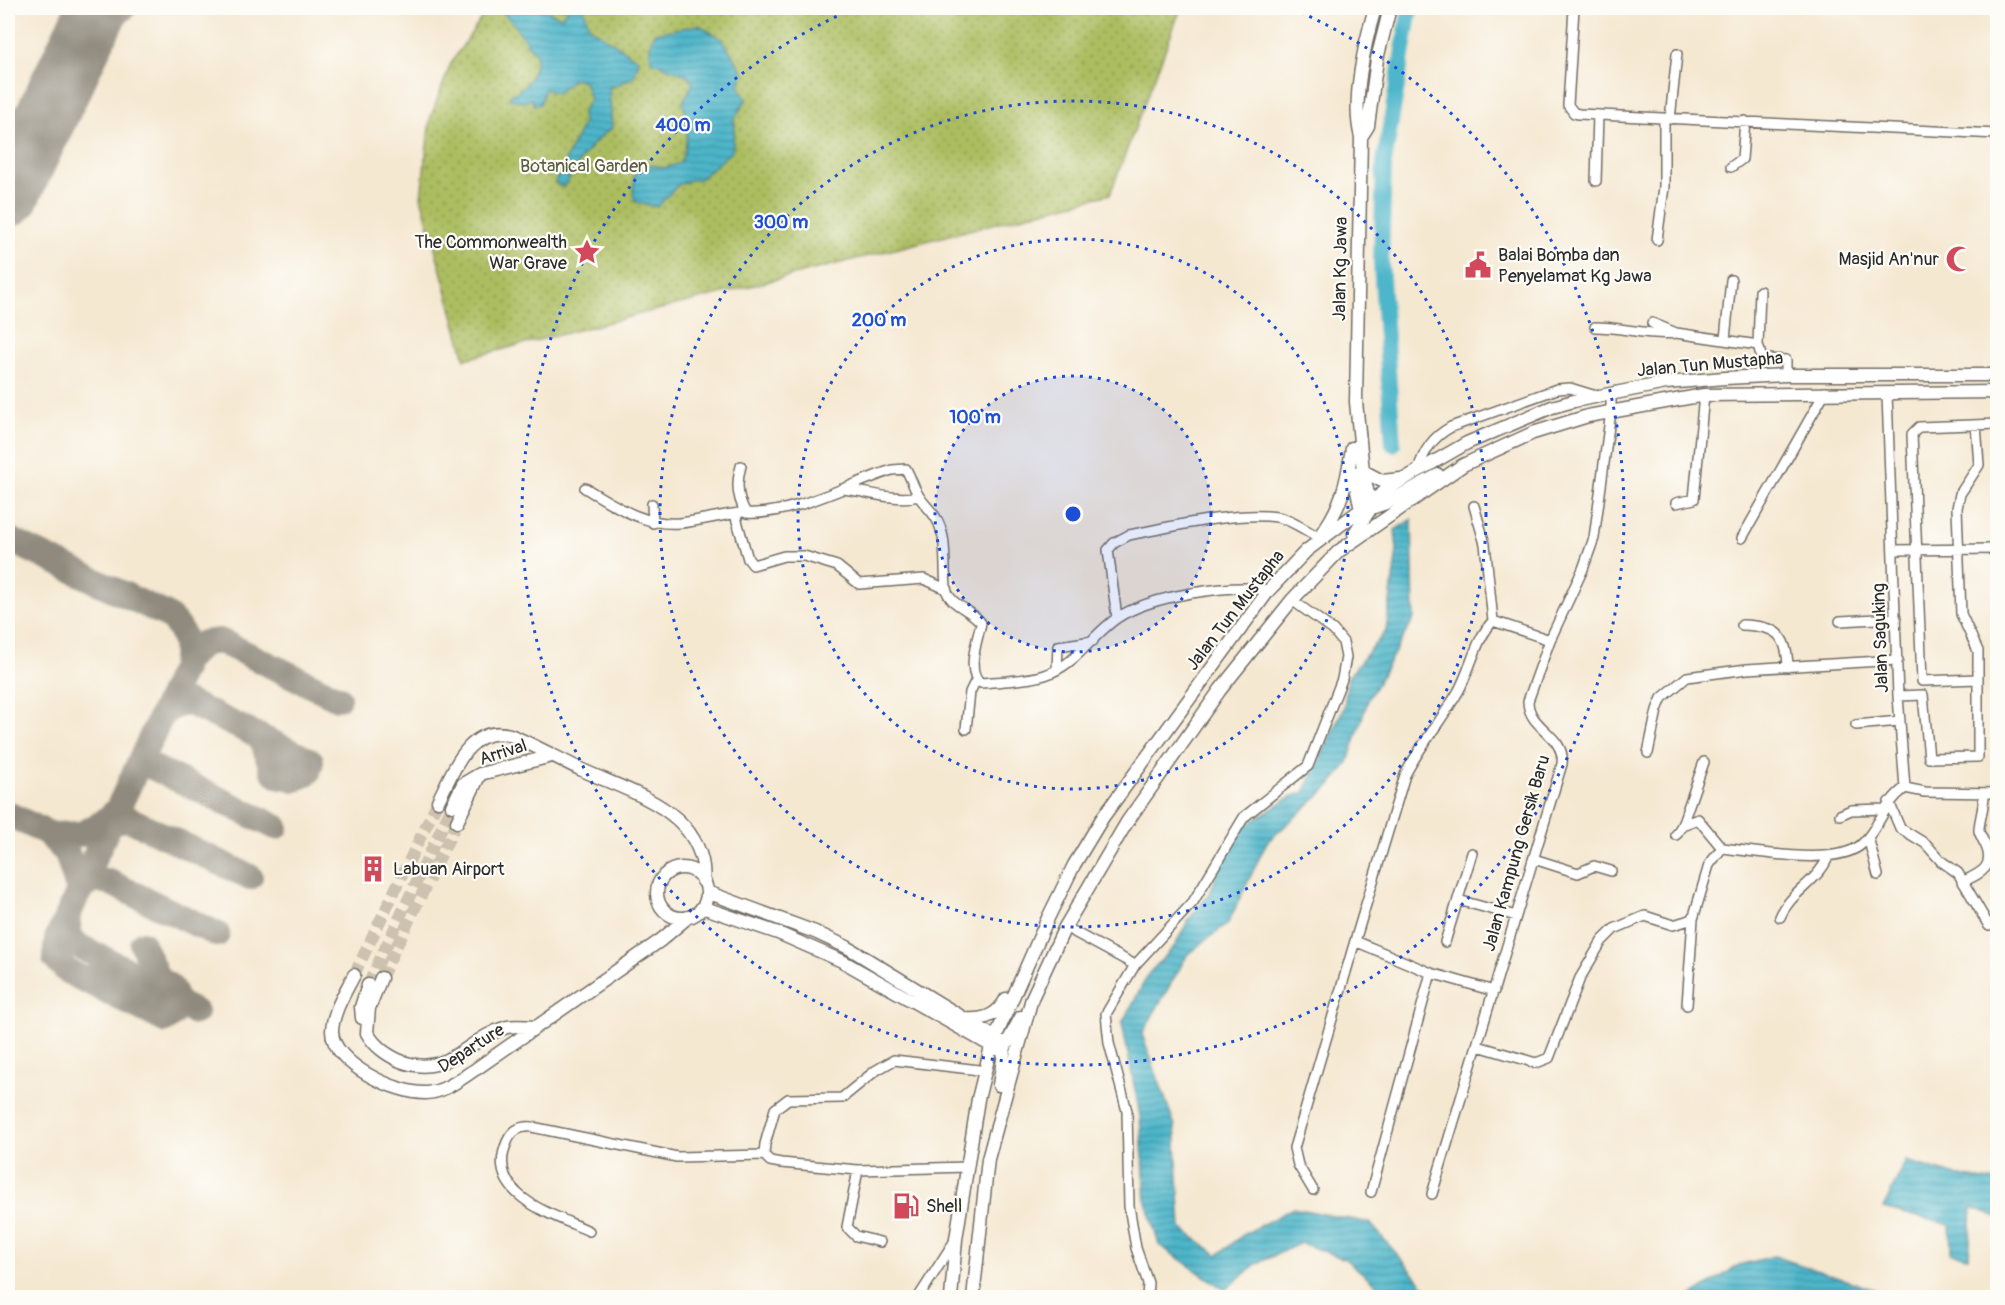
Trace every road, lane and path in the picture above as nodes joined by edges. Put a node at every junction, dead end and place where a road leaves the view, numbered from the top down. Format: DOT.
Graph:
graph roads {
  1 [pos="1375,8"];
  2 [pos="1390,8"];
  3 [pos="1574,8"];
  4 [pos="1677,54"];
  5 [pos="1598,115"];
  6 [pos="1667,119"];
  7 [pos="1745,121"];
  8 [pos="1998,134"];
  9 [pos="1361,137"];
  10 [pos="1731,167"];
  11 [pos="1596,181"];
  12 [pos="1657,240"];
  13 [pos="1731,280"];
  14 [pos="1760,291"];
  15 [pos="1653,323"];
  16 [pos="1595,327"];
  17 [pos="1676,333"];
  18 [pos="1725,339"];
  19 [pos="1758,345"];
  20 [pos="1998,368"];
  21 [pos="1786,375"];
  22 [pos="1998,375"];
  23 [pos="1980,376"];
  24 [pos="1825,392"];
  25 [pos="1998,392"];
  26 [pos="1611,394"];
  27 [pos="1887,394"];
  28 [pos="1704,395"];
  29 [pos="1596,396"];
  30 [pos="1356,402"];
  31 [pos="1611,411"];
  32 [pos="1998,424"];
  33 [pos="1976,425"];
  34 [pos="1352,448"];
  35 [pos="741,465"];
  36 [pos="1463,465"];
  37 [pos="1419,470"];
  38 [pos="1363,471"];
  39 [pos="1403,479"];
  40 [pos="585,488"];
  41 [pos="839,488"];
  42 [pos="919,496"];
  43 [pos="1677,503"];
  44 [pos="652,504"];
  45 [pos="1474,506"];
  46 [pos="1367,507"];
  47 [pos="746,513"];
  48 [pos="735,514"];
  49 [pos="653,523"];
  50 [pos="1318,537"];
  51 [pos="1742,538"];
  52 [pos="1959,548"];
  53 [pos="1998,549"];
  54 [pos="1893,550"];
  55 [pos="1915,550"];
  56 [pos="1306,551"];
  57 [pos="1339,551"];
  58 [pos="946,589"];
  59 [pos="1269,590"];
  60 [pos="1292,600"];
  61 [pos="1117,618"];
  62 [pos="1896,618"];
  63 [pos="1493,621"];
  64 [pos="1840,621"];
  65 [pos="1742,625"];
  66 [pos="1550,640"];
  67 [pos="1093,641"];
  68 [pos="1898,660"];
  69 [pos="1788,667"];
  70 [pos="1057,669"];
  71 [pos="1978,679"];
  72 [pos="976,680"];
  73 [pos="1922,681"];
  74 [pos="1923,695"];
  75 [pos="1898,696"];
  76 [pos="1900,721"];
  77 [pos="1856,725"];
  78 [pos="966,729"];
  79 [pos="1648,753"];
  80 [pos="552,756"];
  81 [pos="1704,762"];
  82 [pos="480,774"];
  83 [pos="1905,788"];
  84 [pos="1984,793"];
  85 [pos="1998,793"];
  86 [pos="438,801"];
  87 [pos="452,806"];
  88 [pos="1887,806"];
  89 [pos="1840,815"];
  90 [pos="457,822"];
  91 [pos="1682,825"];
  92 [pos="1676,835"];
  93 [pos="1868,837"];
  94 [pos="1722,849"];
  95 [pos="1472,853"];
  96 [pos="1828,857"];
  97 [pos="1534,859"];
  98 [pos="1611,871"];
  99 [pos="1878,875"];
  100 [pos="1962,882"];
  101 [pos="705,886"];
  102 [pos="1458,900"];
  103 [pos="702,907"];
  104 [pos="1516,916"];
  105 [pos="688,917"];
  106 [pos="1780,917"];
  107 [pos="1694,920"];
  108 [pos="1989,926"];
  109 [pos="1065,927"];
  110 [pos="1354,941"];
  111 [pos="1445,942"];
  112 [pos="1034,950"];
  113 [pos="1136,965"];
  114 [pos="1431,972"];
  115 [pos="354,975"];
  116 [pos="381,978"];
  117 [pos="368,984"];
  118 [pos="1494,991"];
  119 [pos="1032,998"];
  120 [pos="1687,1005"];
  121 [pos="960,1022"];
  122 [pos="535,1027"];
  123 [pos="367,1033"];
  124 [pos="993,1042"];
  125 [pos="1478,1046"];
  126 [pos="1005,1047"];
  127 [pos="979,1070"];
  128 [pos="978,1099"];
  129 [pos="764,1155"];
  130 [pos="988,1159"];
  131 [pos="968,1167"];
  132 [pos="858,1170"];
  133 [pos="1313,1190"];
  134 [pos="1371,1192"];
  135 [pos="1432,1194"];
  136 [pos="589,1232"];
  137 [pos="956,1239"];
  138 [pos="880,1242"];
  139 [pos="918,1298"];
  140 [pos="951,1298"];
  141 [pos="973,1298"];
  142 [pos="1147,1298"];
  1 -- 9 [label="main road, Jalan Kg Jawa"];
  2 -- 9 [label="main road, Jalan Kg Jawa"];
  3 -- 5 [label="street"];
  4 -- 6 [label="street"];
  5 -- 6 [label="street"];
  5 -- 11 [label="street"];
  6 -- 7 [label="street"];
  6 -- 12 [label="street"];
  7 -- 8 [label="street"];
  7 -- 10 [label="street"];
  9 -- 30 [label="main road, Jalan Kg Jawa"];
  13 -- 18 [label="street"];
  14 -- 19 [label="street"];
  15 -- 17 [label="street"];
  16 -- 17 [label="street"];
  17 -- 18 [label="street"];
  18 -- 19 [label="street"];
  19 -- 21 [label="street"];
  20 -- 23 [label="main road"];
  21 -- 23 [label="main road, Jalan Tun Mustapha"];
  21 -- 26 [label="main road, Jalan Tun Mustapha"];
  22 -- 23 [label="main road, Jalan Tun Mustapha"];
  24 -- 27 [label="main road"];
  24 -- 28 [label="main road"];
  24 -- 51 [label="street"];
  25 -- 27 [label="main road"];
  26 -- 29 [label="main road, Jalan Tun Mustapha"];
  26 -- 31 [label="street, Jalan Kampung Gersik Baru"];
  27 -- 54 [label="street, Jalan Saguking"];
  28 -- 31 [label="main road"];
  28 -- 43 [label="street"];
  29 -- 37 [label="main road, Jalan Tun Mustapha"];
  29 -- 37 [label="street"];
  30 -- 34 [label="main road, Jalan Kg Jawa"];
  30 -- 38 [label="main road, Jalan Kg Jawa"];
  31 -- 36 [label="main road"];
  31 -- 66 [label="street, Jalan Kampung Gersik Baru"];
  32 -- 33 [label="street"];
  33 -- 52 [label="street"];
  33 -- 55 [label="street"];
  34 -- 46 [label="main road, Jalan Kg Jawa"];
  34 -- 50 [label="main road"];
  35 -- 47 [label="street"];
  36 -- 46 [label="main road"];
  36 -- 57 [label="main road"];
  37 -- 39 [label="main road, Jalan Tun Mustapha"];
  38 -- 39 [label="main road"];
  38 -- 46 [label="main road, Jalan Kg Jawa"];
  39 -- 46 [label="main road, Jalan Tun Mustapha"];
  40 -- 49 [label="street"];
  41 -- 42 [label="street"];
  41 -- 42 [label="street"];
  41 -- 47 [label="street"];
  42 -- 58 [label="street"];
  44 -- 49 [label="street"];
  45 -- 63 [label="street"];
  46 -- 56 [label="main road, Jalan Tun Mustapha"];
  46 -- 57 [label="main road"];
  47 -- 48 [label="street"];
  48 -- 49 [label="street"];
  48 -- 58 [label="street"];
  50 -- 56 [label="main road"];
  50 -- 61 [label="street"];
  52 -- 53 [label="street"];
  52 -- 55 [label="street"];
  52 -- 71 [label="street"];
  54 -- 55 [label="street"];
  54 -- 62 [label="street, Jalan Saguking"];
  55 -- 73 [label="street"];
  56 -- 59 [label="main road, Jalan Tun Mustapha"];
  57 -- 60 [label="main road"];
  58 -- 72 [label="street"];
  59 -- 61 [label="street"];
  59 -- 112 [label="main road, Jalan Tun Mustapha"];
  60 -- 109 [label="main road"];
  60 -- 113 [label="street"];
  61 -- 67 [label="street"];
  62 -- 64 [label="street"];
  62 -- 68 [label="street, Jalan Saguking"];
  63 -- 66 [label="street"];
  63 -- 110 [label="street"];
  65 -- 69 [label="street"];
  66 -- 97 [label="street, Jalan Kampung Gersik Baru"];
  67 -- 70 [label="street"];
  67 -- 70 [label="street"];
  68 -- 69 [label="street"];
  68 -- 75 [label="street, Jalan Saguking"];
  69 -- 79 [label="street"];
  70 -- 72 [label="street"];
  71 -- 73 [label="street"];
  71 -- 74 [label="street"];
  72 -- 78 [label="street"];
  73 -- 74 [label="street"];
  74 -- 75 [label="street"];
  75 -- 76 [label="street, Jalan Saguking"];
  76 -- 77 [label="street"];
  76 -- 83 [label="street, Jalan Saguking"];
  80 -- 82 [label="main road, Arrival"];
  80 -- 86 [label="main road"];
  80 -- 101 [label="main road"];
  81 -- 91 [label="street"];
  82 -- 87 [label="main road"];
  82 -- 90 [label="main road, Arrival"];
  83 -- 84 [label="street"];
  83 -- 88 [label="street"];
  84 -- 85 [label="street"];
  84 -- 100 [label="street"];
  88 -- 89 [label="street"];
  88 -- 93 [label="street"];
  88 -- 100 [label="street"];
  91 -- 92 [label="street"];
  91 -- 94 [label="street"];
  93 -- 96 [label="street"];
  93 -- 99 [label="street"];
  94 -- 96 [label="street"];
  94 -- 107 [label="street"];
  95 -- 102 [label="street"];
  96 -- 106 [label="street"];
  97 -- 98 [label="street"];
  97 -- 104 [label="street, Jalan Kampung Gersik Baru"];
  100 -- 108 [label="street"];
  101 -- 103 [label="main road"];
  101 -- 105 [label="main road"];
  101 -- 121 [label="main road"];
  102 -- 104 [label="street"];
  102 -- 111 [label="street"];
  103 -- 105 [label="main road"];
  103 -- 121 [label="main road"];
  104 -- 118 [label="street, Jalan Kampung Gersik Baru"];
  105 -- 122 [label="main road, Departure"];
  107 -- 120 [label="street"];
  107 -- 125 [label="street"];
  109 -- 113 [label="street"];
  109 -- 119 [label="main road"];
  110 -- 114 [label="street"];
  110 -- 133 [label="street"];
  112 -- 121 [label="main road"];
  112 -- 124 [label="main road, Jalan Tun Mustapha"];
  113 -- 142 [label="street"];
  114 -- 118 [label="street"];
  114 -- 134 [label="street"];
  115 -- 122 [label="main road, Departure"];
  116 -- 123 [label="main road"];
  117 -- 123 [label="main road"];
  118 -- 125 [label="street, Jalan Kampung Gersik Baru"];
  119 -- 126 [label="main road"];
  119 -- 130 [label="main road"];
  121 -- 124 [label="main road"];
  121 -- 127 [label="main road"];
  122 -- 123 [label="main road"];
  124 -- 126 [label="main road"];
  124 -- 128 [label="main road, Jalan Tun Mustapha"];
  125 -- 135 [label="street, Jalan Kampung Gersik Baru"];
  126 -- 130 [label="main road"];
  127 -- 128 [label="main road"];
  127 -- 129 [label="street"];
  128 -- 131 [label="main road, Jalan Tun Mustapha"];
  129 -- 132 [label="street"];
  129 -- 136 [label="street"];
  130 -- 141 [label="main road"];
  131 -- 132 [label="street"];
  131 -- 137 [label="main road, Jalan Tun Mustapha"];
  132 -- 138 [label="street"];
  137 -- 139 [label="street"];
  137 -- 140 [label="main road, Jalan Tun Mustapha"];
}
